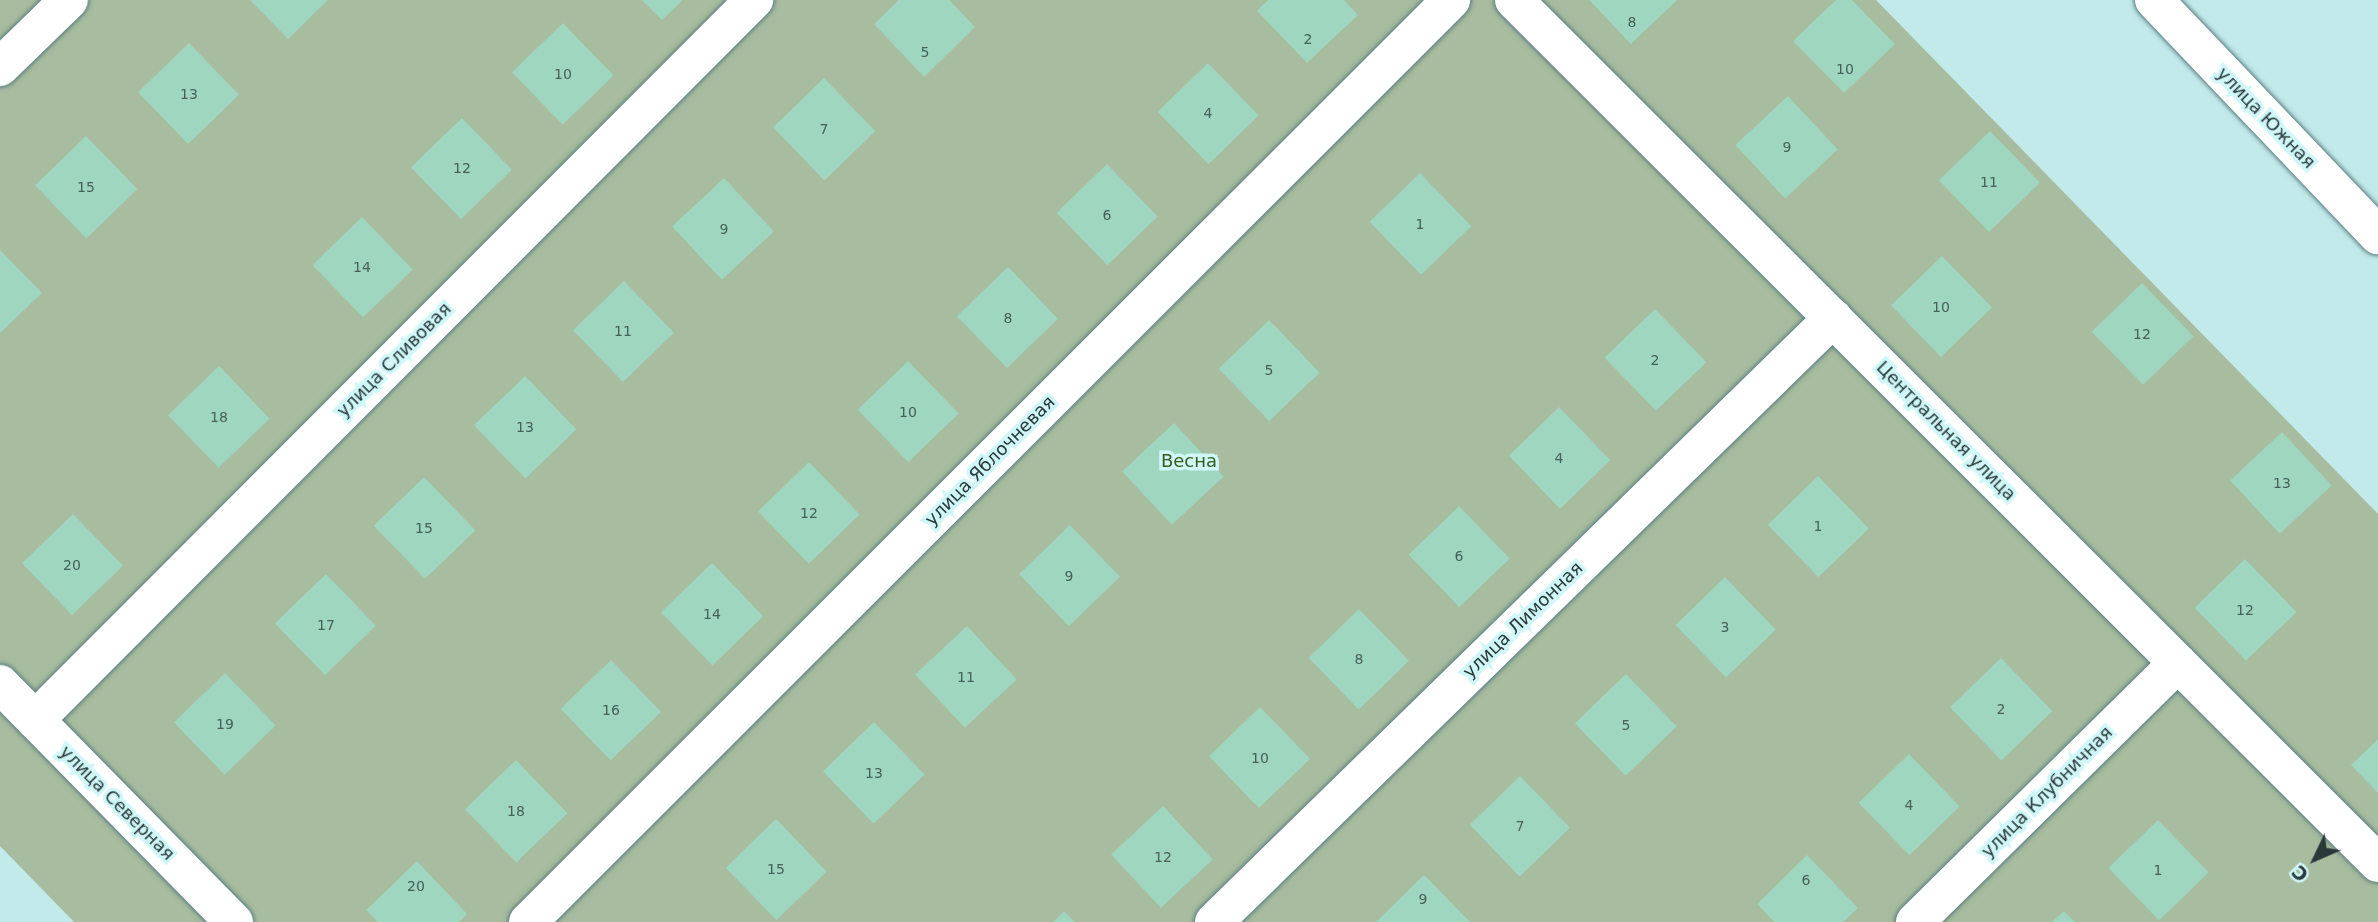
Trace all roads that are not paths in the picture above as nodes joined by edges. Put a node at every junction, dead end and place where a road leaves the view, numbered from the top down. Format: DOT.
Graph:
graph roads {
  1 [pos="69,0"];
  2 [pos="754,0"];
  3 [pos="1451,0"];
  4 [pos="1514,0"];
  5 [pos="2154,0"];
  6 [pos="0,67"];
  7 [pos="2378,235"];
  8 [pos="1833,318"];
  9 [pos="2178,663"];
  10 [pos="0,684"];
  11 [pos="35,720"];
  12 [pos="2378,863"];
  13 [pos="234,922"];
  14 [pos="528,922"];
  15 [pos="1214,922"];
  16 [pos="1915,922"];
  1 -- 6 [label="street"];
  2 -- 11 [label="street, улица Сливовая"];
  3 -- 14 [label="street, улица Яблочневая"];
  4 -- 8 [label="street, Центральная улица"];
  5 -- 7 [label="street, улица Южная"];
  8 -- 9 [label="street, Центральная улица"];
  8 -- 15 [label="street, улица Лимонная"];
  9 -- 12 [label="street, Центральная улица"];
  9 -- 16 [label="street, улица Клубничная"];
  10 -- 11 [label="street, улица Северная"];
  11 -- 13 [label="street, улица Северная"];
}
